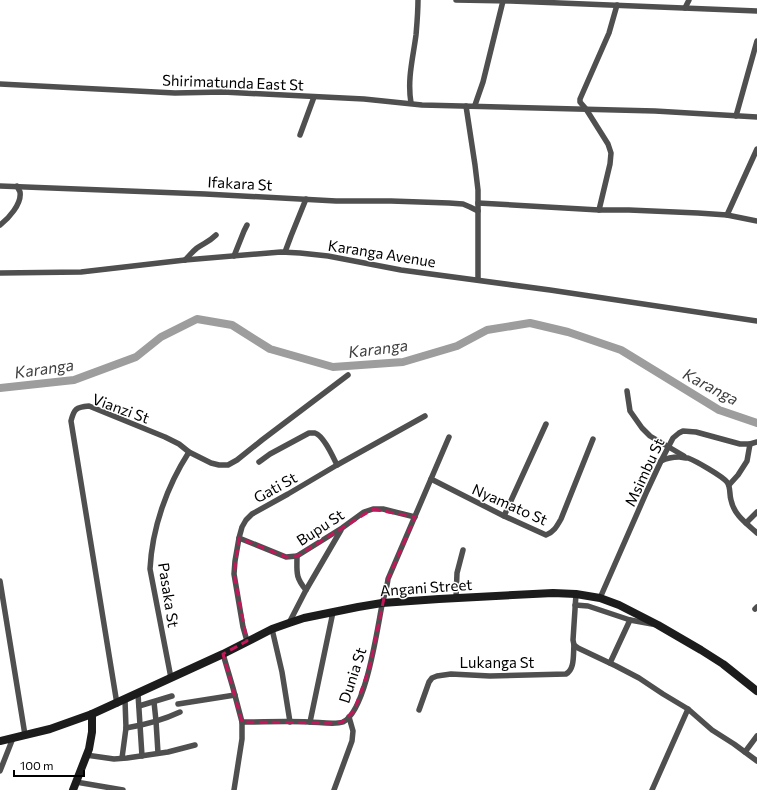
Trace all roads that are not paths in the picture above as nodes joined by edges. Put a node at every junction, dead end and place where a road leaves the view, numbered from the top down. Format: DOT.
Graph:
graph roads {
  1 [pos="418,0"];
  2 [pos="456,0"];
  3 [pos="511,0"];
  4 [pos="689,0"];
  5 [pos="503,1"];
  6 [pos="618,6"];
  7 [pos="685,8"];
  8 [pos="757,10"];
  9 [pos="757,41"];
  10 [pos="0,84"];
  11 [pos="314,97"];
  12 [pos="411,103"];
  13 [pos="466,106"];
  14 [pos="475,106"];
  15 [pos="586,109"];
  16 [pos="736,116"];
  17 [pos="757,117"];
  18 [pos="300,135"];
  19 [pos="757,149"];
  20 [pos="0,186"];
  21 [pos="17,186"];
  22 [pos="306,199"];
  23 [pos="478,203"];
  24 [pos="599,210"];
  25 [pos="478,211"];
  26 [pos="727,215"];
  27 [pos="757,221"];
  28 [pos="0,225"];
  29 [pos="247,225"];
  30 [pos="216,235"];
  31 [pos="285,252"];
  32 [pos="234,256"];
  33 [pos="185,260"];
  34 [pos="0,273"];
  35 [pos="478,280"];
  36 [pos="757,321"];
  37 [pos="348,375"];
  38 [pos="627,391"];
  39 [pos="425,416"];
  40 [pos="546,424"];
  41 [pos="449,437"];
  42 [pos="593,439"];
  43 [pos="757,442"];
  44 [pos="750,444"];
  45 [pos="669,446"];
  46 [pos="189,452"];
  47 [pos="687,458"];
  48 [pos="660,461"];
  49 [pos="259,462"];
  50 [pos="337,465"];
  51 [pos="431,479"];
  52 [pos="729,485"];
  53 [pos="757,512"];
  54 [pos="504,516"];
  55 [pos="414,517"];
  56 [pos="746,523"];
  57 [pos="342,528"];
  58 [pos="757,533"];
  59 [pos="239,538"];
  60 [pos="463,550"];
  61 [pos="298,556"];
  62 [pos="0,581"];
  63 [pos="306,590"];
  64 [pos="576,594"];
  65 [pos="456,598"];
  66 [pos="600,598"];
  67 [pos="382,604"];
  68 [pos="575,605"];
  69 [pos="333,612"];
  70 [pos="630,620"];
  71 [pos="289,623"];
  72 [pos="658,624"];
  73 [pos="272,629"];
  74 [pos="247,641"];
  75 [pos="574,645"];
  76 [pos="223,654"];
  77 [pos="610,663"];
  78 [pos="171,678"];
  79 [pos="756,689"];
  80 [pos="138,694"];
  81 [pos="235,695"];
  82 [pos="172,696"];
  83 [pos="121,702"];
  84 [pos="154,702"];
  85 [pos="178,704"];
  86 [pos="139,706"];
  87 [pos="688,709"];
  88 [pos="419,710"];
  89 [pos="180,712"];
  90 [pos="92,714"];
  91 [pos="349,717"];
  92 [pos="156,721"];
  93 [pos="242,722"];
  94 [pos="290,722"];
  95 [pos="310,722"];
  96 [pos="140,726"];
  97 [pos="126,728"];
  98 [pos="25,735"];
  99 [pos="757,736"];
  100 [pos="14,738"];
  101 [pos="0,741"];
  102 [pos="195,745"];
  103 [pos="745,752"];
  104 [pos="158,753"];
  105 [pos="86,755"];
  106 [pos="142,756"];
  107 [pos="122,758"];
  108 [pos="757,761"];
  109 [pos="0,771"];
  110 [pos="76,782"];
  111 [pos="73,790"];
  112 [pos="123,790"];
  113 [pos="234,790"];
  114 [pos="334,790"];
  115 [pos="652,790"];
  1 -- 12 [label="street"];
  2 -- 5 [label="street"];
  3 -- 5 [label="street"];
  3 -- 6 [label="street"];
  4 -- 7 [label="street"];
  5 -- 14 [label="street"];
  6 -- 7 [label="street"];
  6 -- 15 [label="street"];
  7 -- 8 [label="street"];
  9 -- 16 [label="street"];
  10 -- 11 [label="street, Shirimatunda East St"];
  11 -- 12 [label="street, Shirimatunda East St"];
  11 -- 18 [label="street"];
  12 -- 13 [label="street, Shirimatunda East St"];
  13 -- 14 [label="street, Shirimatunda East St"];
  13 -- 23 [label="street"];
  14 -- 15 [label="street, Shirimatunda East St"];
  15 -- 16 [label="street, Shirimatunda East St"];
  15 -- 24 [label="street"];
  16 -- 17 [label="street, Shirimatunda East St"];
  19 -- 26 [label="street"];
  20 -- 21 [label="street, Ifakara St"];
  21 -- 22 [label="street, Ifakara St"];
  21 -- 28 [label="street"];
  22 -- 25 [label="street, Ifakara St"];
  22 -- 31 [label="street"];
  23 -- 24 [label="street"];
  23 -- 25 [label="street"];
  24 -- 26 [label="street"];
  25 -- 35 [label="street"];
  26 -- 27 [label="street"];
  29 -- 32 [label="street"];
  30 -- 33 [label="street"];
  31 -- 32 [label="street, Karanga Avenue"];
  31 -- 35 [label="street, Karanga Avenue"];
  32 -- 33 [label="street, Karanga Avenue"];
  33 -- 34 [label="street, Karanga Avenue"];
  35 -- 36 [label="street, Karanga Avenue"];
  37 -- 46 [label="street, Vianzi St"];
  38 -- 45 [label="street"];
  39 -- 50 [label="street, Gati St"];
  40 -- 54 [label="street"];
  41 -- 51 [label="street"];
  42 -- 54 [label="street, Nyamato St"];
  43 -- 44 [label="street, Msimbu St"];
  44 -- 45 [label="street, Msimbu St"];
  44 -- 52 [label="street"];
  45 -- 47 [label="street"];
  45 -- 48 [label="street, Msimbu St"];
  46 -- 78 [label="street, Pasaka St"];
  46 -- 83 [label="street, Vianzi St"];
  47 -- 48 [label="street"];
  47 -- 52 [label="street"];
  48 -- 66 [label="street, Msimbu St"];
  49 -- 50 [label="street"];
  50 -- 59 [label="street, Gati St"];
  51 -- 54 [label="street, Nyamato St"];
  51 -- 55 [label="street"];
  52 -- 56 [label="street"];
  53 -- 56 [label="street"];
  55 -- 57 [label="street, Bupu St"];
  55 -- 67 [label="street"];
  56 -- 58 [label="street"];
  57 -- 61 [label="street, Bupu St"];
  57 -- 63 [label="street"];
  59 -- 61 [label="street, Bupu St"];
  59 -- 74 [label="street, Gati St"];
  60 -- 65 [label="street"];
  61 -- 63 [label="street"];
  62 -- 98 [label="street"];
  63 -- 71 [label="street"];
  64 -- 65 [label="street, Angani Street"];
  64 -- 66 [label="street, Angani Street"];
  64 -- 68 [label="street"];
  65 -- 67 [label="street, Angani Street"];
  66 -- 72 [label="street, Angani Street"];
  67 -- 69 [label="street, Angani Street"];
  67 -- 91 [label="street, Dunia St"];
  68 -- 70 [label="street"];
  68 -- 75 [label="street"];
  69 -- 71 [label="street, Angani Street"];
  69 -- 95 [label="street"];
  70 -- 72 [label="street"];
  70 -- 77 [label="street"];
  71 -- 73 [label="street, Angani Street"];
  72 -- 79 [label="street, Angani Street"];
  73 -- 74 [label="street, Angani Street"];
  73 -- 94 [label="street"];
  74 -- 76 [label="street, Angani Street"];
  75 -- 77 [label="street"];
  75 -- 88 [label="street, Lukanga St"];
  76 -- 78 [label="street, Angani Street"];
  76 -- 81 [label="street"];
  77 -- 87 [label="street"];
  78 -- 80 [label="street, Angani Street"];
  80 -- 83 [label="street, Angani Street"];
  80 -- 86 [label="street"];
  81 -- 85 [label="street"];
  81 -- 93 [label="street"];
  82 -- 84 [label="street"];
  83 -- 90 [label="street, Angani Street"];
  83 -- 97 [label="street, Vianzi St"];
  84 -- 86 [label="street"];
  84 -- 92 [label="street"];
  86 -- 96 [label="street"];
  87 -- 103 [label="street"];
  87 -- 115 [label="street"];
  89 -- 92 [label="street"];
  90 -- 98 [label="street, Angani Street"];
  90 -- 105 [label="street"];
  91 -- 95 [label="street, Dunia St"];
  91 -- 114 [label="street"];
  92 -- 96 [label="street"];
  92 -- 104 [label="street"];
  93 -- 94 [label="street, Dunia St"];
  93 -- 113 [label="street"];
  94 -- 95 [label="street, Dunia St"];
  96 -- 97 [label="street"];
  96 -- 106 [label="street"];
  97 -- 107 [label="street, Vianzi St"];
  98 -- 100 [label="street, Angani Street"];
  99 -- 103 [label="street"];
  100 -- 101 [label="street, Angani Street"];
  100 -- 109 [label="street"];
  102 -- 104 [label="street"];
  103 -- 108 [label="street"];
  104 -- 106 [label="street"];
  105 -- 107 [label="street"];
  105 -- 110 [label="street"];
  106 -- 107 [label="street"];
  110 -- 111 [label="street"];
  110 -- 112 [label="street"];
}
